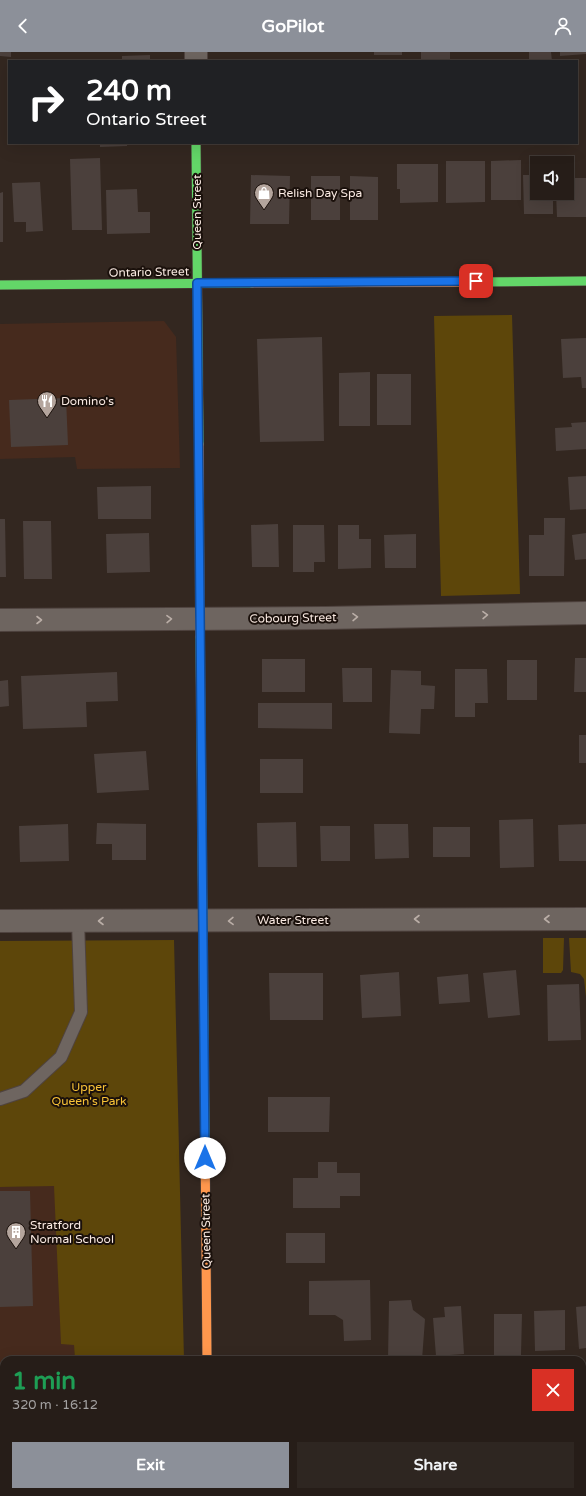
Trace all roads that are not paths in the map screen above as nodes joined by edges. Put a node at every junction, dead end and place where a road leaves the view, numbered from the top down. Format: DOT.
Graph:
graph roads {
  1 [pos="196,144"];
  2 [pos="586,281"];
  3 [pos="197,283"];
  4 [pos="0,285"];
  5 [pos="586,613"];
  6 [pos="200,619"];
  7 [pos="0,620"];
  8 [pos="586,919"];
  9 [pos="203,920"];
  10 [pos="0,921"];
  11 [pos="78,921"];
  12 [pos="0,1099"];
  13 [pos="207,1356"];
  1 -- 3 [label="street, Queen Street"];
  2 -- 3 [label="street, Ontario Street"];
  3 -- 4 [label="street, Ontario Street"];
  3 -- 6 [label="street, Queen Street"];
  6 -- 5 [label="street, Cobourg Street, one-way"];
  7 -- 6 [label="street, Cobourg Street, one-way"];
  6 -- 9 [label="street, Queen Street"];
  8 -- 9 [label="street, Water Street, one-way"];
  9 -- 11 [label="street, Water Street, one-way"];
  9 -- 13 [label="street, Queen Street"];
  10 -- 11 [label="street, Water Street"];
  11 -- 12 [label="lane"];
}
